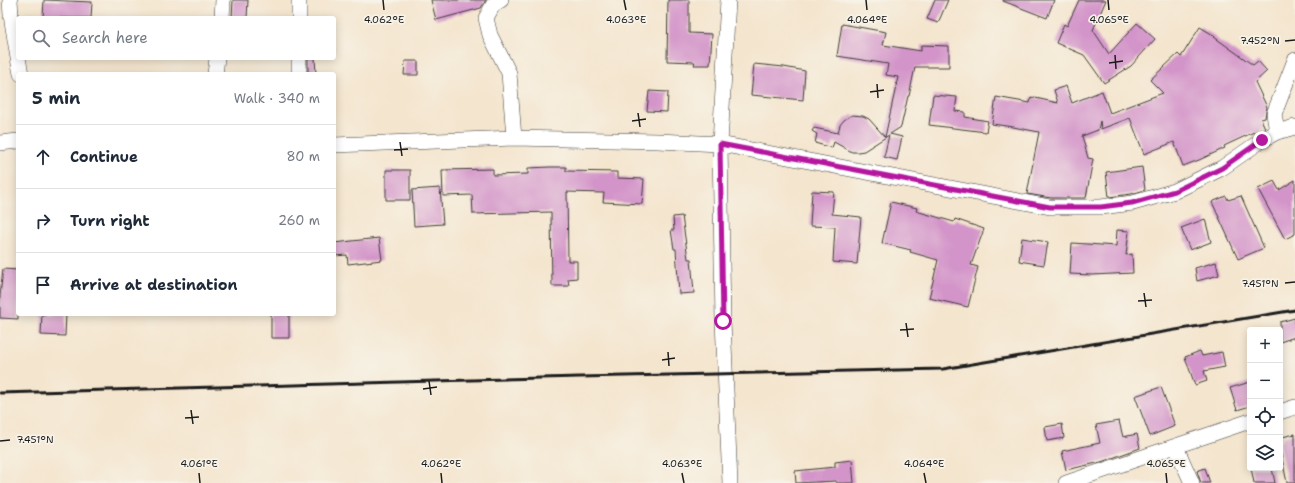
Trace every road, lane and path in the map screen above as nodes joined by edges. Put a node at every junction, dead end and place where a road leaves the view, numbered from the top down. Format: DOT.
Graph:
graph roads {
  1 [pos="10,0"];
  2 [pos="223,0"];
  3 [pos="299,0"];
  4 [pos="500,0"];
  5 [pos="728,0"];
  6 [pos="222,16"];
  7 [pos="299,16"];
  8 [pos="16,46"];
  9 [pos="18,60"];
  10 [pos="217,60"];
  11 [pos="299,60"];
  12 [pos="1295,60"];
  13 [pos="21,72"];
  14 [pos="215,72"];
  15 [pos="299,72"];
  16 [pos="1295,127"];
  17 [pos="1277,132"];
  18 [pos="514,138"];
  19 [pos="16,141"];
  20 [pos="0,144"];
  21 [pos="720,144"];
  22 [pos="336,145"];
  23 [pos="1295,407"];
  24 [pos="1283,411"];
  25 [pos="1247,422"];
  26 [pos="1176,447"];
  27 [pos="730,483"];
  28 [pos="1066,483"];
  29 [pos="1192,483"];
  1 -- 8 [label="street"];
  2 -- 6 [label="street"];
  3 -- 7 [label="street"];
  4 -- 18 [label="street"];
  5 -- 21 [label="street"];
  9 -- 13 [label="street"];
  10 -- 14 [label="street"];
  11 -- 15 [label="street"];
  12 -- 17 [label="street"];
  16 -- 17 [label="street"];
  17 -- 21 [label="street"];
  18 -- 21 [label="street"];
  18 -- 22 [label="street"];
  19 -- 20 [label="street"];
  21 -- 27 [label="street"];
  23 -- 24 [label="street"];
  25 -- 26 [label="street"];
  26 -- 28 [label="street"];
  26 -- 29 [label="street"];
}
